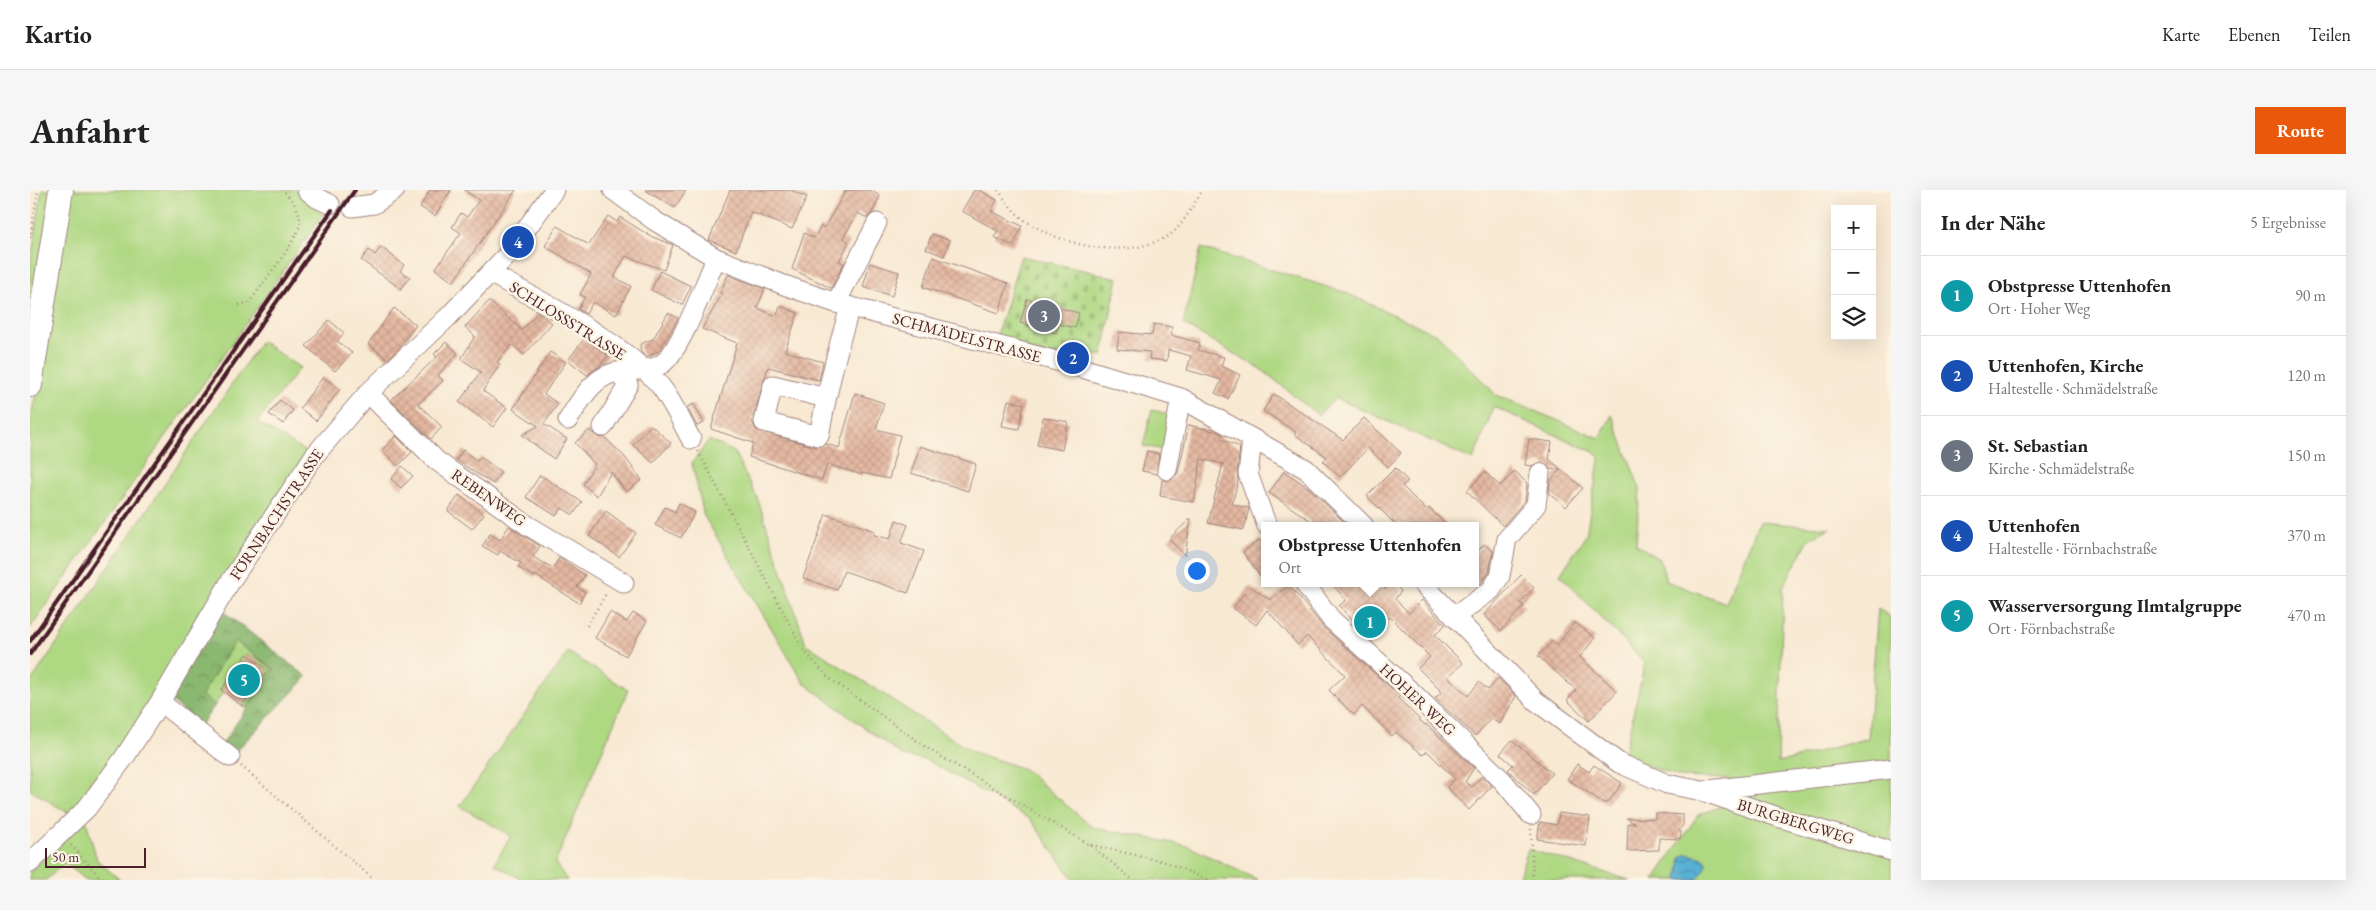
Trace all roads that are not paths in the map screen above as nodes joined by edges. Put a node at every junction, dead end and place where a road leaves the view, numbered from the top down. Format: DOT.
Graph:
graph roads {
  1 [pos="61,190"];
  2 [pos="307,190"];
  3 [pos="395,190"];
  4 [pos="554,190"];
  5 [pos="613,190"];
  6 [pos="330,204"];
  7 [pos="352,207"];
  8 [pos="877,223"];
  9 [pos="716,258"];
  10 [pos="490,273"];
  11 [pos="843,305"];
  12 [pos="643,370"];
  13 [pos="614,372"];
  14 [pos="30,385"];
  15 [pos="368,393"];
  16 [pos="826,398"];
  17 [pos="1181,398"];
  18 [pos="568,420"];
  19 [pos="603,427"];
  20 [pos="1252,438"];
  21 [pos="691,439"];
  22 [pos="1167,470"];
  23 [pos="1540,472"];
  24 [pos="1266,522"];
  25 [pos="1360,522"];
  26 [pos="620,580"];
  27 [pos="1307,587"];
  28 [pos="1426,587"];
  29 [pos="1454,617"];
  30 [pos="160,702"];
  31 [pos="230,757"];
  32 [pos="1891,770"];
  33 [pos="1702,791"];
  34 [pos="1531,815"];
  35 [pos="1891,851"];
  36 [pos="30,862"];
  1 -- 14 [label="main road"];
  2 -- 6 [label="street"];
  3 -- 7 [label="street"];
  4 -- 10 [label="street, FÖRNBACHSTRASSE"];
  5 -- 9 [label="street, SCHMÄDELSTRASSE"];
  8 -- 11 [label="street"];
  9 -- 11 [label="street, SCHMÄDELSTRASSE"];
  9 -- 12 [label="street, SCHLOSSSTRASSE"];
  10 -- 12 [label="street, SCHLOSSSTRASSE"];
  10 -- 15 [label="street, FÖRNBACHSTRASSE"];
  11 -- 16 [label="street"];
  11 -- 17 [label="street, SCHMÄDELSTRASSE"];
  12 -- 13 [label="street, SCHLOSSSTRASSE"];
  12 -- 21 [label="street, SCHLOSSSTRASSE"];
  13 -- 18 [label="street, SCHLOSSSTRASSE"];
  13 -- 19 [label="street"];
  15 -- 26 [label="street, REBENWEG"];
  15 -- 30 [label="street, FÖRNBACHSTRASSE"];
  17 -- 20 [label="street, SCHMÄDELSTRASSE"];
  17 -- 22 [label="street"];
  20 -- 24 [label="street"];
  20 -- 25 [label="street, SCHMÄDELSTRASSE"];
  23 -- 29 [label="street"];
  27 -- 34 [label="street, HOHER WEG"];
  28 -- 29 [label="street"];
  29 -- 33 [label="street"];
  30 -- 31 [label="street"];
  30 -- 36 [label="street, FÖRNBACHSTRASSE"];
  32 -- 33 [label="street"];
  33 -- 35 [label="street, BURGBERGWEG"];
}
